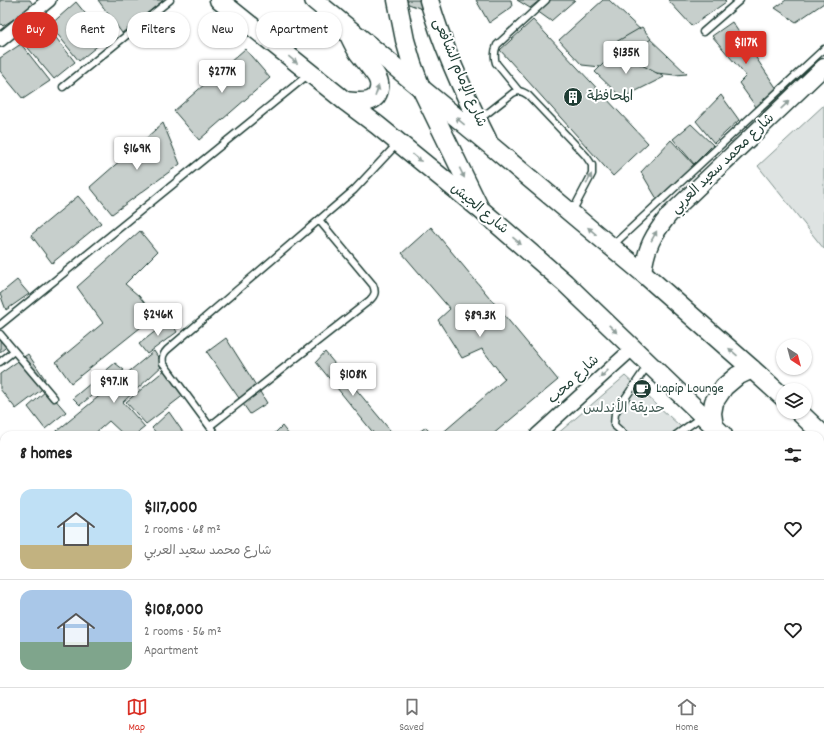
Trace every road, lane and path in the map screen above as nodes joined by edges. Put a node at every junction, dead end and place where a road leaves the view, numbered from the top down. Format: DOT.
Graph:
graph roads {
  1 [pos="48,0"];
  2 [pos="170,0"];
  3 [pos="219,0"];
  4 [pos="314,0"];
  5 [pos="397,0"];
  6 [pos="429,0"];
  7 [pos="546,0"];
  8 [pos="740,0"];
  9 [pos="344,25"];
  10 [pos="703,32"];
  11 [pos="0,40"];
  12 [pos="824,49"];
  13 [pos="824,67"];
  14 [pos="310,73"];
  15 [pos="63,87"];
  16 [pos="421,88"];
  17 [pos="518,90"];
  18 [pos="345,101"];
  19 [pos="478,121"];
  20 [pos="399,143"];
  21 [pos="490,145"];
  22 [pos="480,209"];
  23 [pos="571,214"];
  24 [pos="319,220"];
  25 [pos="610,247"];
  26 [pos="643,273"];
  27 [pos="0,325"];
  28 [pos="0,334"];
  29 [pos="633,348"];
  30 [pos="14,351"];
  31 [pos="0,362"];
  32 [pos="649,363"];
  33 [pos="752,369"];
  34 [pos="776,391"];
  35 [pos="54,398"];
  36 [pos="806,419"];
  37 [pos="210,426"];
  38 [pos="713,426"];
  39 [pos="213,431"];
  40 [pos="541,431"];
  41 [pos="621,431"];
  42 [pos="692,431"];
  43 [pos="819,431"];
  1 -- 11 [label="street"];
  2 -- 15 [label="lane"];
  3 -- 14 [label="main road, شارع الجيش, one-way"];
  4 -- 9 [label="main road"];
  5 -- 16 [label="main road"];
  6 -- 19 [label="main road, شارع الإمام الشافعى"];
  7 -- 17 [label="lane"];
  8 -- 10 [label="lane"];
  9 -- 16 [label="main road"];
  18 -- 9 [label="main road, one-way"];
  12 -- 25 [label="lane"];
  26 -- 13 [label="street, شارع محمد سعيد العربي, one-way"];
  14 -- 18 [label="main road, شارع الجيش"];
  14 -- 27 [label="lane"];
  21 -- 16 [label="main road, one-way"];
  16 -- 22 [label="main road, one-way"];
  17 -- 19 [label="lane"];
  23 -- 17 [label="lane, one-way"];
  18 -- 20 [label="main road, شارع الجيش"];
  19 -- 21 [label="main road, شارع الإمام الشافعى"];
  20 -- 22 [label="main road, شارع الجيش, one-way"];
  20 -- 24 [label="lane"];
  21 -- 23 [label="main road"];
  22 -- 29 [label="main road, شارع الجيش, one-way"];
  25 -- 23 [label="main road, one-way"];
  24 -- 37 [label="lane"];
  24 -- 37 [label="lane"];
  25 -- 26 [label="main road"];
  33 -- 26 [label="main road, one-way"];
  28 -- 30 [label="lane"];
  29 -- 32 [label="main road, شارع الجيش"];
  29 -- 40 [label="street, شارع محب, one-way"];
  30 -- 31 [label="lane"];
  30 -- 35 [label="lane"];
  32 -- 38 [label="main road, شارع الجيش"];
  32 -- 41 [label="lane"];
  33 -- 34 [label="main road"];
  33 -- 38 [label="main road"];
  36 -- 43 [label="main road"];
  37 -- 39 [label="lane"];
  38 -- 42 [label="lane"];
}
